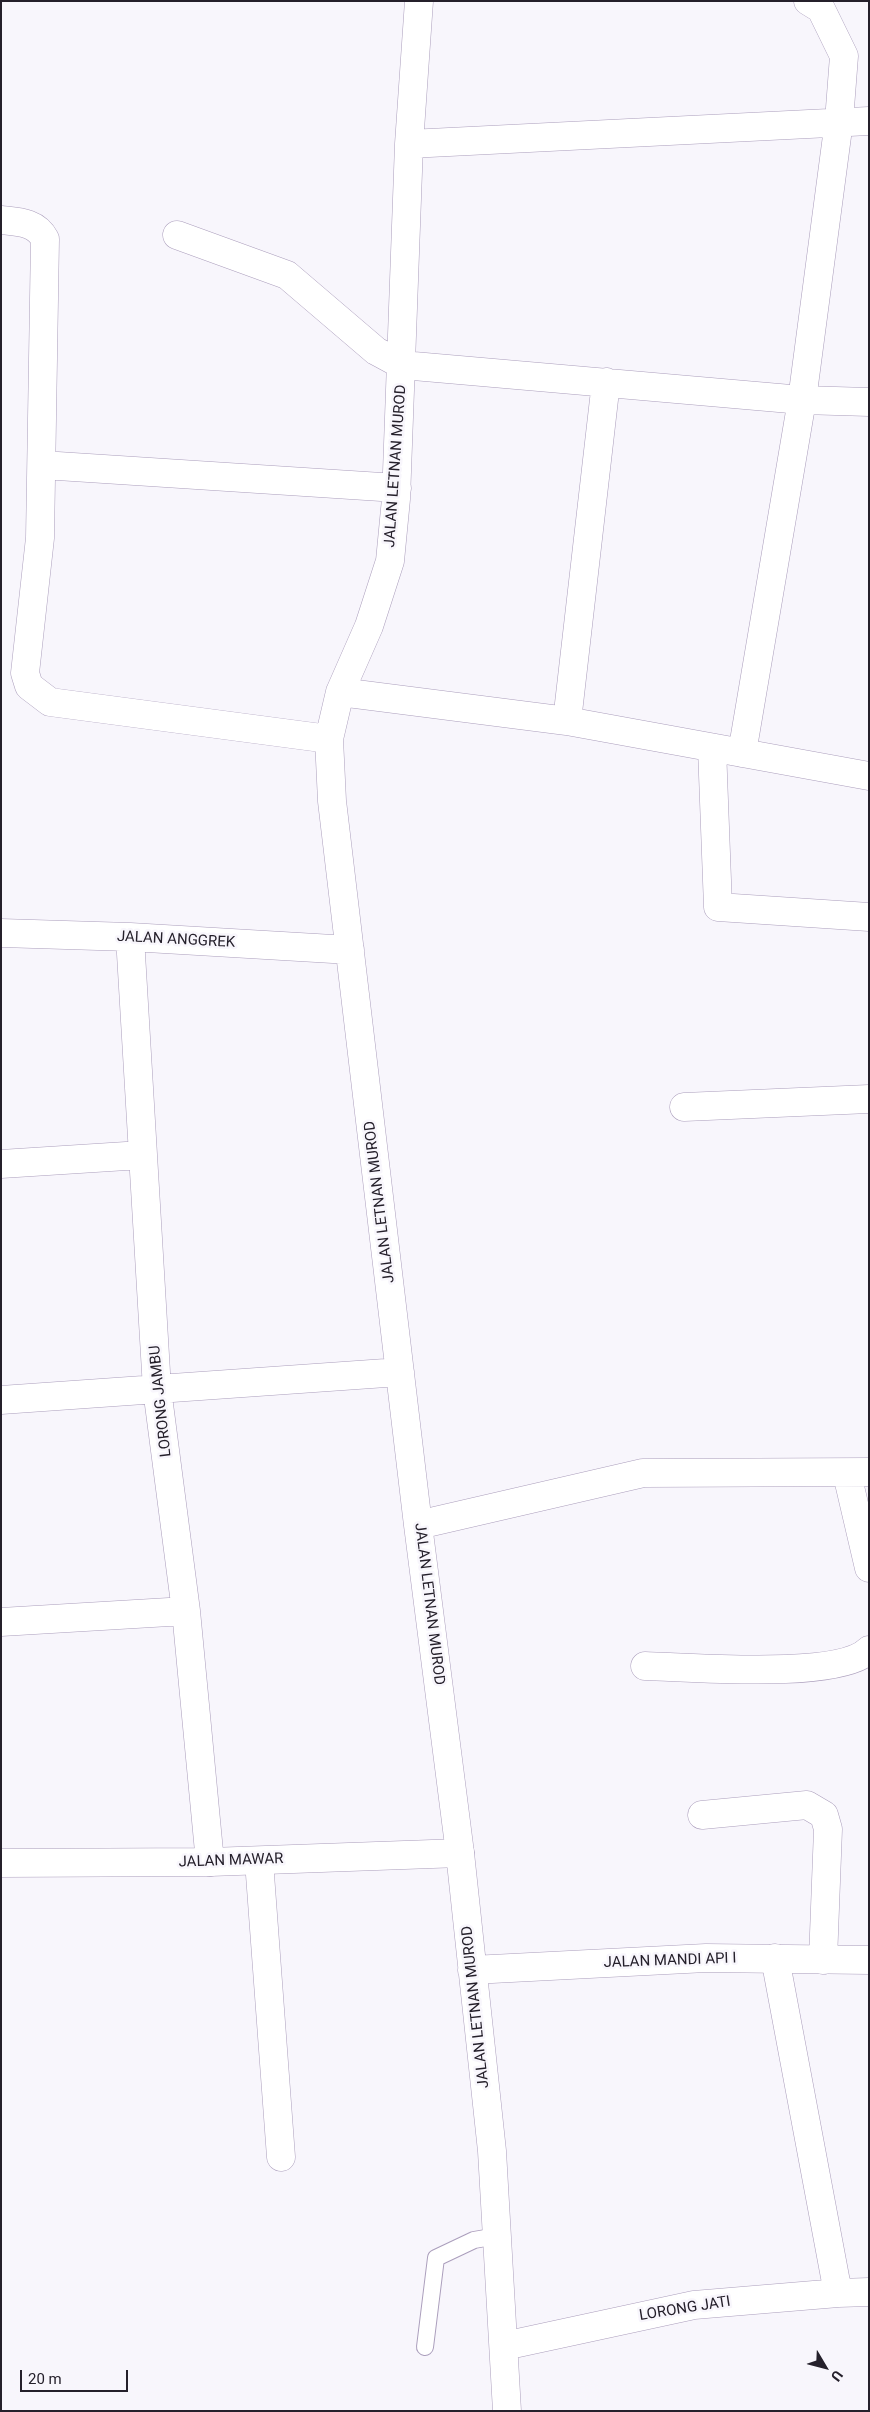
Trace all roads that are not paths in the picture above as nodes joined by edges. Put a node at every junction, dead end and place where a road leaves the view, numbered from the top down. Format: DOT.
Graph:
graph roads {
  1 [pos="419,1"];
  2 [pos="808,1"];
  3 [pos="869,120"];
  4 [pos="839,122"];
  5 [pos="409,144"];
  6 [pos="1,220"];
  7 [pos="177,235"];
  8 [pos="402,365"];
  9 [pos="606,382"];
  10 [pos="802,400"];
  11 [pos="869,402"];
  12 [pos="42,465"];
  13 [pos="397,488"];
  14 [pos="340,692"];
  15 [pos="567,721"];
  16 [pos="329,739"];
  17 [pos="712,748"];
  18 [pos="742,753"];
  19 [pos="869,776"];
  20 [pos="869,917"];
  21 [pos="1,933"];
  22 [pos="130,938"];
  23 [pos="350,950"];
  24 [pos="869,1099"];
  25 [pos="684,1108"];
  26 [pos="142,1155"];
  27 [pos="1,1164"];
  28 [pos="400,1372"];
  29 [pos="157,1389"];
  30 [pos="1,1400"];
  31 [pos="858,1473"];
  32 [pos="418,1525"];
  33 [pos="869,1568"];
  34 [pos="186,1611"];
  35 [pos="1,1622"];
  36 [pos="869,1650"];
  37 [pos="645,1666"];
  38 [pos="702,1815"];
  39 [pos="460,1853"];
  40 [pos="259,1860"];
  41 [pos="1,1862"];
  42 [pos="210,1862"];
  43 [pos="775,1958"];
  44 [pos="823,1960"];
  45 [pos="869,1960"];
  46 [pos="472,1970"];
  47 [pos="282,2157"];
  48 [pos="497,2236"];
  49 [pos="869,2292"];
  50 [pos="838,2293"];
  51 [pos="504,2346"];
  52 [pos="425,2347"];
  53 [pos="507,2411"];
  1 -- 5 [label="street, JALAN LETNAN MUROD"];
  2 -- 4 [label="street"];
  3 -- 4 [label="street"];
  4 -- 5 [label="street"];
  4 -- 10 [label="street"];
  5 -- 8 [label="street, JALAN LETNAN MUROD"];
  6 -- 12 [label="street"];
  7 -- 8 [label="street"];
  8 -- 9 [label="street"];
  8 -- 13 [label="street, JALAN LETNAN MUROD"];
  9 -- 10 [label="street"];
  9 -- 15 [label="street"];
  10 -- 11 [label="street"];
  10 -- 18 [label="street"];
  12 -- 13 [label="street"];
  12 -- 16 [label="street"];
  13 -- 14 [label="street, JALAN LETNAN MUROD"];
  14 -- 15 [label="street"];
  14 -- 16 [label="street, JALAN LETNAN MUROD"];
  15 -- 17 [label="street"];
  16 -- 23 [label="street, JALAN LETNAN MUROD"];
  17 -- 18 [label="street"];
  17 -- 20 [label="street"];
  18 -- 19 [label="street"];
  21 -- 22 [label="street, JALAN ANGGREK"];
  22 -- 23 [label="street, JALAN ANGGREK"];
  22 -- 26 [label="street, LORONG JAMBU"];
  23 -- 28 [label="street, JALAN LETNAN MUROD"];
  24 -- 25 [label="street"];
  26 -- 27 [label="street"];
  26 -- 29 [label="street, LORONG JAMBU"];
  28 -- 29 [label="street"];
  28 -- 32 [label="street, JALAN LETNAN MUROD"];
  29 -- 30 [label="street"];
  29 -- 34 [label="street, LORONG JAMBU"];
  31 -- 32 [label="street"];
  31 -- 33 [label="street"];
  32 -- 39 [label="street, JALAN LETNAN MUROD"];
  34 -- 35 [label="street"];
  34 -- 42 [label="street, LORONG JAMBU"];
  36 -- 37 [label="street"];
  38 -- 44 [label="street"];
  39 -- 40 [label="street, JALAN MAWAR"];
  39 -- 46 [label="street, JALAN LETNAN MUROD"];
  40 -- 42 [label="street, JALAN MAWAR"];
  40 -- 47 [label="street"];
  41 -- 42 [label="street, JALAN MAWAR"];
  43 -- 44 [label="street, JALAN MANDI API I"];
  43 -- 46 [label="street, JALAN MANDI API I"];
  43 -- 50 [label="street"];
  44 -- 45 [label="street, JALAN MANDI API I"];
  46 -- 48 [label="street, JALAN LETNAN MUROD"];
  48 -- 51 [label="street, JALAN LETNAN MUROD"];
  48 -- 52 [label="lane"];
  49 -- 50 [label="street, LORONG JATI"];
  50 -- 51 [label="street, LORONG JATI"];
  51 -- 53 [label="street, JALAN LETNAN MUROD"];
}
